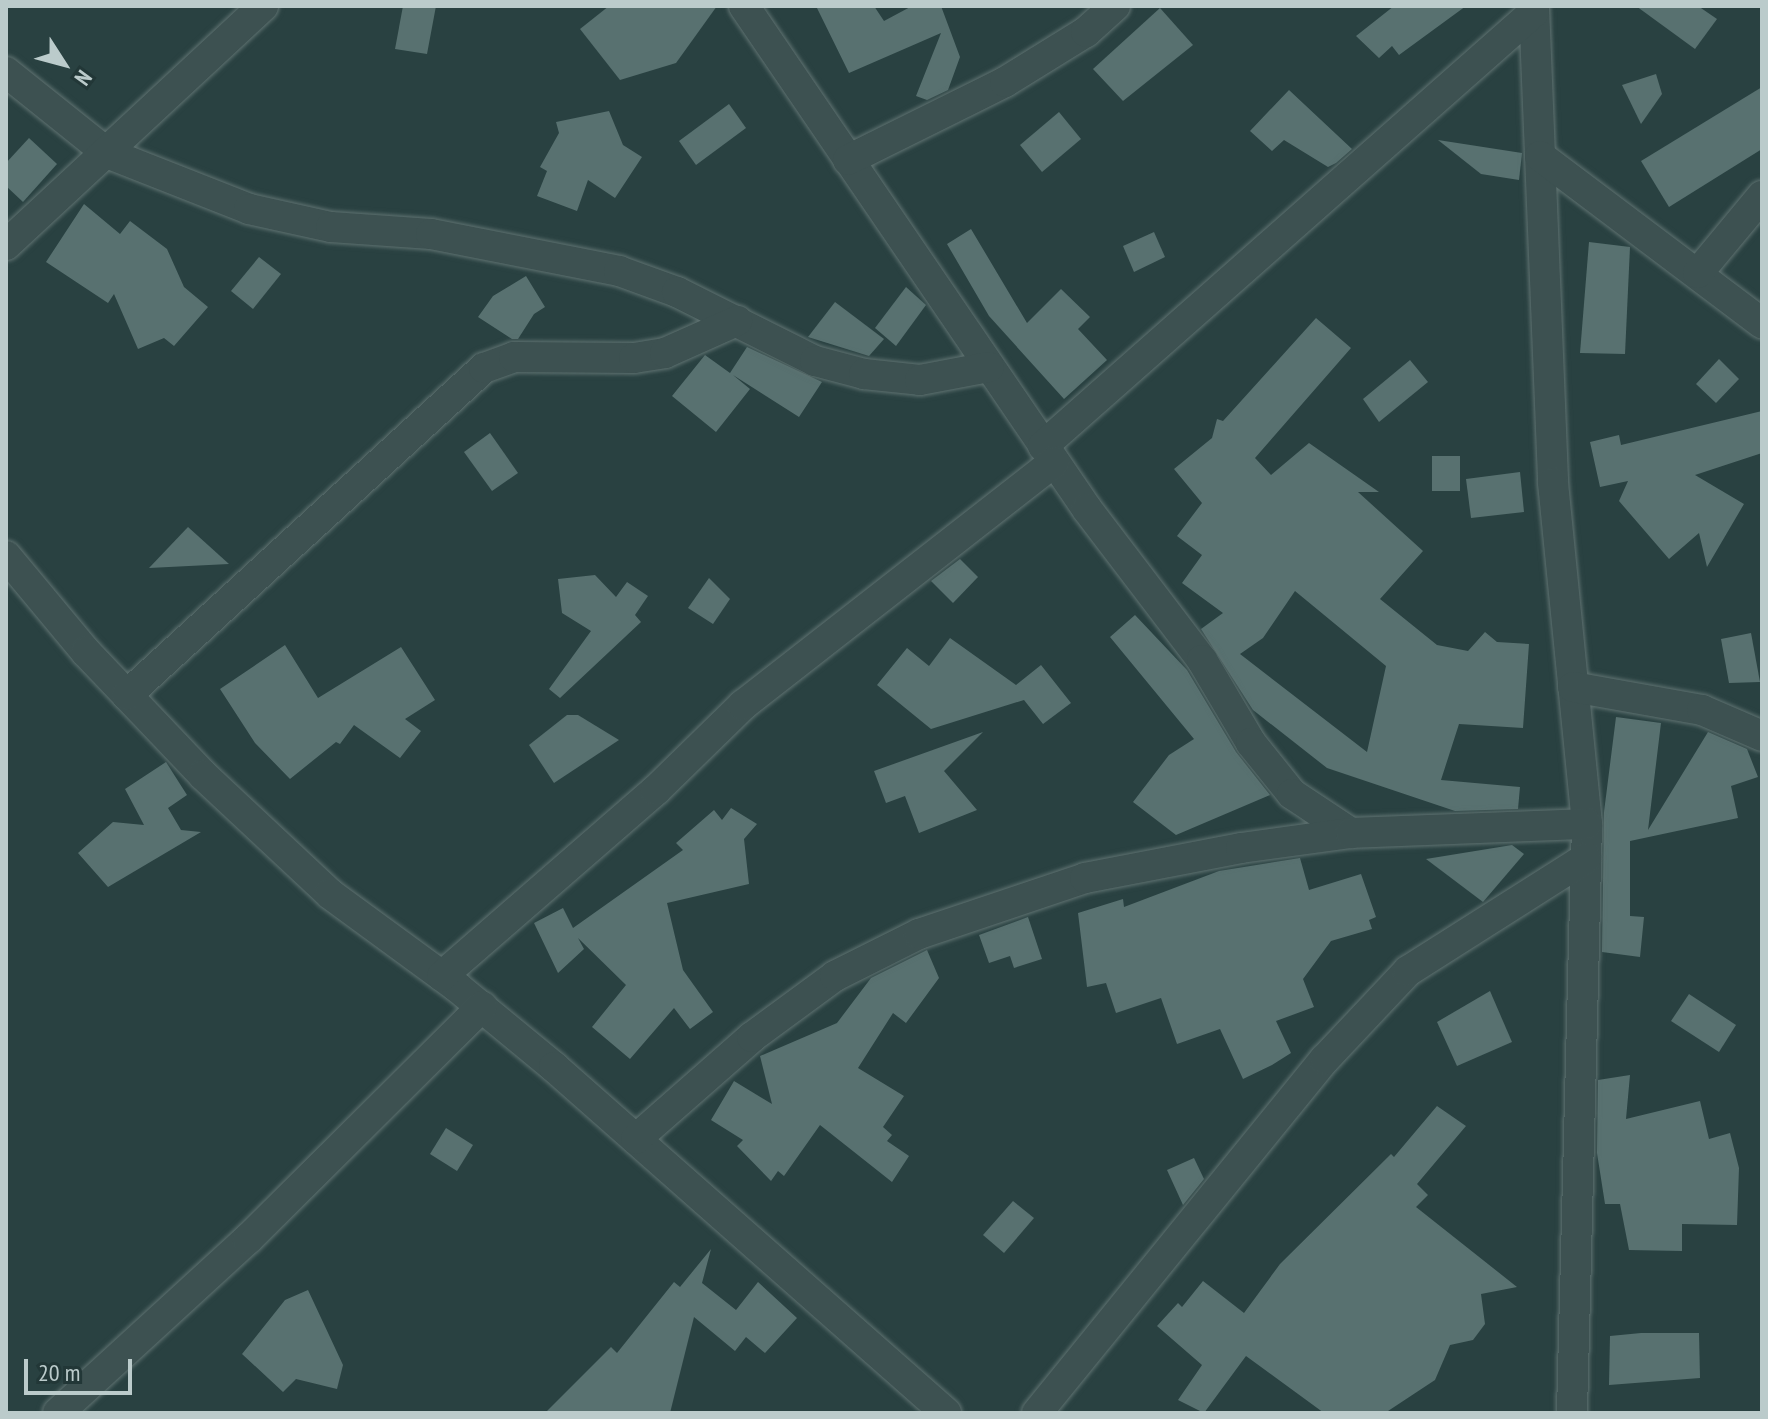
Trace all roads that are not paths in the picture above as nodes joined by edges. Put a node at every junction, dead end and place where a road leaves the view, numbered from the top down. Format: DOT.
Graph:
graph roads {
  1 [pos="263,6"];
  2 [pos="744,6"];
  3 [pos="1115,6"];
  4 [pos="1534,9"];
  5 [pos="6,72"];
  6 [pos="107,153"];
  7 [pos="1540,156"];
  8 [pos="848,160"];
  9 [pos="1762,196"];
  10 [pos="6,245"];
  11 [pos="1698,273"];
  12 [pos="737,321"];
  13 [pos="1762,323"];
  14 [pos="989,367"];
  15 [pos="1049,454"];
  16 [pos="6,556"];
  17 [pos="1573,687"];
  18 [pos="127,695"];
  19 [pos="1762,736"];
  20 [pos="1587,824"];
  21 [pos="1351,833"];
  22 [pos="1586,858"];
  23 [pos="442,976"];
  24 [pos="482,1007"];
  25 [pos="636,1139"];
  26 [pos="58,1413"];
  27 [pos="946,1413"];
  28 [pos="1037,1413"];
  29 [pos="1572,1413"];
  1 -- 6 [label="street"];
  2 -- 8 [label="street"];
  3 -- 8 [label="street"];
  4 -- 7 [label="street"];
  4 -- 15 [label="street"];
  5 -- 6 [label="street"];
  6 -- 10 [label="street"];
  6 -- 12 [label="street"];
  7 -- 11 [label="street"];
  7 -- 17 [label="street"];
  8 -- 14 [label="street"];
  9 -- 11 [label="street"];
  11 -- 13 [label="street"];
  12 -- 14 [label="street"];
  12 -- 18 [label="street"];
  14 -- 15 [label="street"];
  15 -- 21 [label="street"];
  15 -- 23 [label="street"];
  16 -- 18 [label="street"];
  17 -- 19 [label="street"];
  17 -- 20 [label="street"];
  18 -- 23 [label="street"];
  20 -- 21 [label="street"];
  20 -- 22 [label="street"];
  21 -- 25 [label="street"];
  22 -- 28 [label="street"];
  22 -- 29 [label="street"];
  23 -- 24 [label="street"];
  24 -- 25 [label="street"];
  24 -- 26 [label="street"];
  25 -- 27 [label="street"];
}
